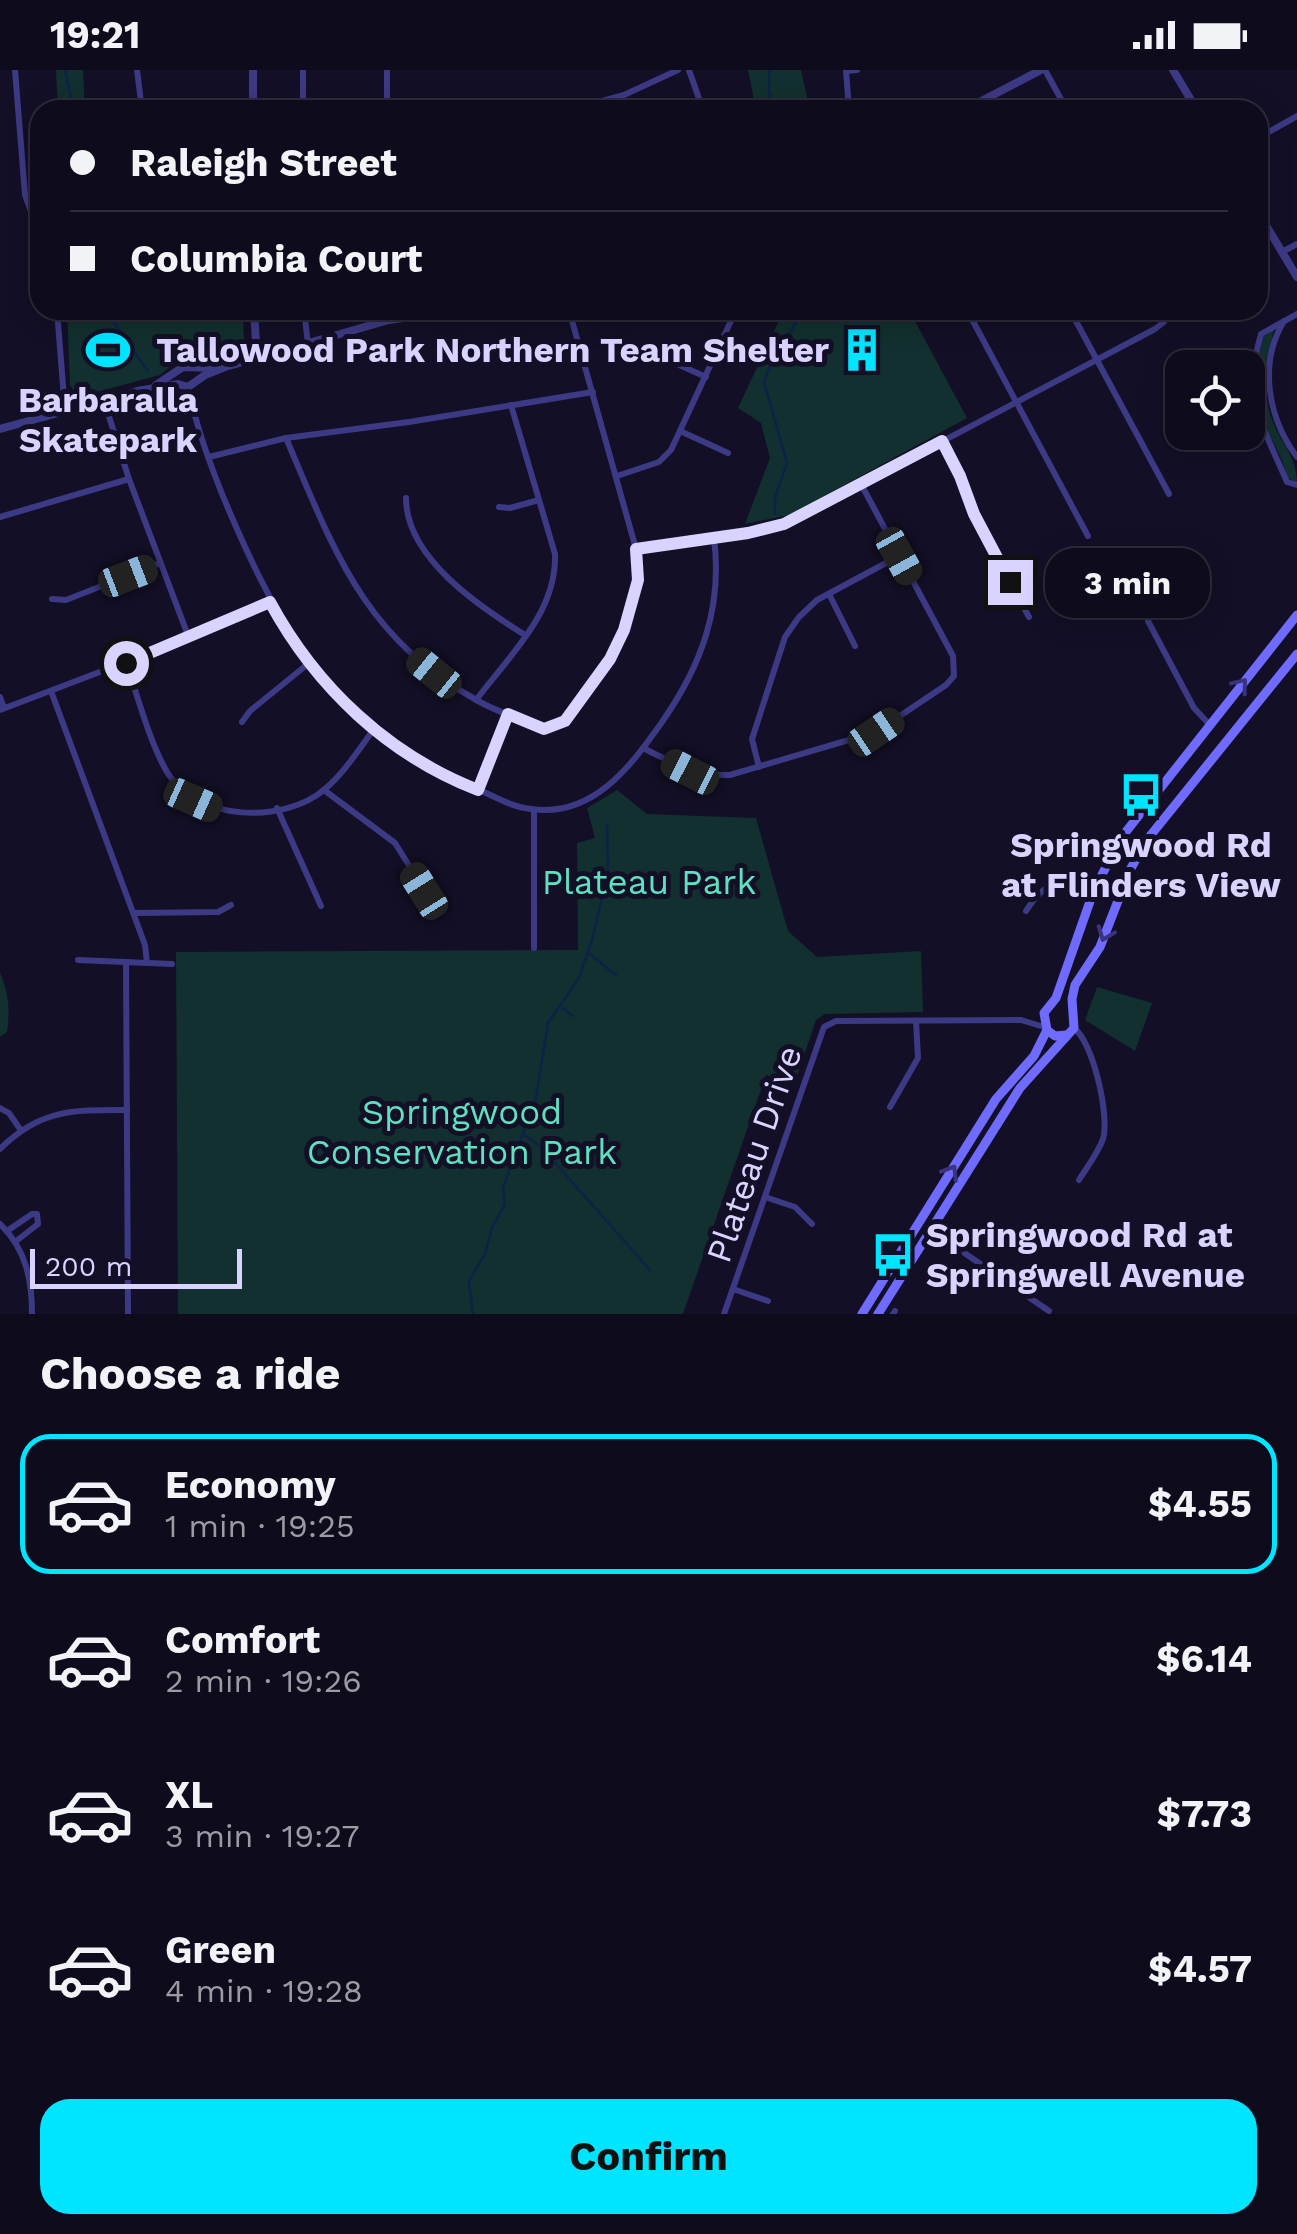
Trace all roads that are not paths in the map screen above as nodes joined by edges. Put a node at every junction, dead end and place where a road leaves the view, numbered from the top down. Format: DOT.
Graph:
graph roads {
  1 [pos="15,70"];
  2 [pos="137,70"];
  3 [pos="253,70"];
  4 [pos="303,70"];
  5 [pos="387,70"];
  6 [pos="678,70"];
  7 [pos="688,70"];
  8 [pos="846,70"];
  9 [pos="857,70"];
  10 [pos="1043,70"];
  11 [pos="1173,70"];
  12 [pos="141,100"];
  13 [pos="254,100"];
  14 [pos="303,100"];
  15 [pos="387,100"];
  16 [pos="606,100"];
  17 [pos="698,100"];
  18 [pos="848,100"];
  19 [pos="984,100"];
  20 [pos="1060,100"];
  21 [pos="1191,100"];
  22 [pos="1297,116"];
  23 [pos="1268,132"];
  24 [pos="30,207"];
  25 [pos="1268,229"];
  26 [pos="1297,244"];
  27 [pos="1282,252"];
  28 [pos="1297,278"];
  29 [pos="1297,314"];
  30 [pos="59,320"];
  31 [pos="255,320"];
  32 [pos="305,320"];
  33 [pos="375,320"];
  34 [pos="572,320"];
  35 [pos="732,320"];
  36 [pos="972,320"];
  37 [pos="1075,320"];
  38 [pos="1165,320"];
  39 [pos="1285,320"];
  40 [pos="308,344"];
  41 [pos="257,358"];
  42 [pos="666,359"];
  43 [pos="1096,359"];
  44 [pos="190,368"];
  45 [pos="225,368"];
  46 [pos="706,377"];
  47 [pos="177,379"];
  48 [pos="191,384"];
  49 [pos="593,392"];
  50 [pos="104,401"];
  51 [pos="1016,402"];
  52 [pos="510,405"];
  53 [pos="64,412"];
  54 [pos="0,429"];
  55 [pos="680,431"];
  56 [pos="286,438"];
  57 [pos="942,441"];
  58 [pos="728,453"];
  59 [pos="209,456"];
  60 [pos="1297,457"];
  61 [pos="616,476"];
  62 [pos="129,479"];
  63 [pos="861,484"];
  64 [pos="1297,485"];
  65 [pos="1169,494"];
  66 [pos="406,498"];
  67 [pos="539,500"];
  68 [pos="499,507"];
  69 [pos="0,517"];
  70 [pos="1088,536"];
  71 [pos="714,538"];
  72 [pos="636,549"];
  73 [pos="899,556"];
  74 [pos="160,564"];
  75 [pos="829,594"];
  76 [pos="52,599"];
  77 [pos="270,602"];
  78 [pos="1297,615"];
  79 [pos="1029,617"];
  80 [pos="1148,621"];
  81 [pos="525,635"];
  82 [pos="189,638"];
  83 [pos="855,646"];
  84 [pos="1297,654"];
  85 [pos="126,663"];
  86 [pos="310,663"];
  87 [pos="50,691"];
  88 [pos="0,697"];
  89 [pos="476,700"];
  90 [pos="2,709"];
  91 [pos="508,714"];
  92 [pos="242,722"];
  93 [pos="1210,724"];
  94 [pos="374,730"];
  95 [pos="1193,744"];
  96 [pos="643,748"];
  97 [pos="1210,758"];
  98 [pos="759,767"];
  99 [pos="324,790"];
  100 [pos="478,790"];
  101 [pos="277,808"];
  102 [pos="534,810"];
  103 [pos="1094,890"];
  104 [pos="424,891"];
  105 [pos="230,906"];
  106 [pos="321,906"];
  107 [pos="1026,911"];
  108 [pos="134,914"];
  109 [pos="534,948"];
  110 [pos="78,960"];
  111 [pos="147,962"];
  112 [pos="126,963"];
  113 [pos="172,964"];
  114 [pos="1047,1010"];
  115 [pos="1074,1012"];
  116 [pos="1021,1020"];
  117 [pos="916,1021"];
  118 [pos="1046,1028"];
  119 [pos="1070,1032"];
  120 [pos="890,1107"];
  121 [pos="0,1108"];
  122 [pos="127,1110"];
  123 [pos="20,1129"];
  124 [pos="0,1149"];
  125 [pos="1079,1180"];
  126 [pos="765,1197"];
  127 [pos="812,1224"];
  128 [pos="3,1227"];
  129 [pos="931,1230"];
  130 [pos="15,1242"];
  131 [pos="732,1289"];
  132 [pos="768,1300"];
  133 [pos="1049,1311"];
  134 [pos="32,1314"];
  135 [pos="128,1314"];
  136 [pos="724,1314"];
  137 [pos="862,1314"];
  138 [pos="878,1314"];
  1 -- 24 [label="street"];
  2 -- 12 [label="street"];
  3 -- 13 [label="street"];
  4 -- 14 [label="street"];
  5 -- 15 [label="street"];
  6 -- 16 [label="street"];
  7 -- 17 [label="street"];
  8 -- 9 [label="street"];
  8 -- 18 [label="street"];
  10 -- 19 [label="street"];
  10 -- 20 [label="street"];
  11 -- 21 [label="street"];
  22 -- 23 [label="street"];
  25 -- 27 [label="street"];
  26 -- 27 [label="street"];
  27 -- 28 [label="street"];
  29 -- 39 [label="street"];
  30 -- 53 [label="street"];
  31 -- 41 [label="street"];
  32 -- 40 [label="street"];
  33 -- 40 [label="street"];
  34 -- 49 [label="street"];
  35 -- 46 [label="street"];
  36 -- 51 [label="street"];
  37 -- 43 [label="street"];
  38 -- 43 [label="street"];
  39 -- 60 [label="street"];
  39 -- 64 [label="street"];
  40 -- 41 [label="street"];
  41 -- 45 [label="street"];
  42 -- 46 [label="street"];
  43 -- 51 [label="street"];
  43 -- 65 [label="street"];
  44 -- 45 [label="street"];
  44 -- 47 [label="street"];
  44 -- 48 [label="street"];
  45 -- 48 [label="street"];
  46 -- 55 [label="street"];
  47 -- 48 [label="street"];
  47 -- 50 [label="street"];
  48 -- 59 [label="street"];
  49 -- 52 [label="street"];
  49 -- 61 [label="street"];
  50 -- 53 [label="street"];
  50 -- 62 [label="street"];
  51 -- 57 [label="street"];
  51 -- 70 [label="street"];
  52 -- 56 [label="street"];
  52 -- 67 [label="street"];
  53 -- 54 [label="street"];
  55 -- 58 [label="street"];
  55 -- 61 [label="street"];
  56 -- 59 [label="street"];
  56 -- 89 [label="street"];
  57 -- 63 [label="street"];
  57 -- 79 [label="street"];
  59 -- 77 [label="street"];
  61 -- 72 [label="street"];
  62 -- 69 [label="street"];
  62 -- 74 [label="street"];
  63 -- 71 [label="street"];
  63 -- 73 [label="street"];
  66 -- 81 [label="street"];
  67 -- 68 [label="street"];
  67 -- 81 [label="street"];
  71 -- 72 [label="street"];
  71 -- 96 [label="street"];
  72 -- 91 [label="street"];
  73 -- 75 [label="street"];
  73 -- 98 [label="street"];
  74 -- 76 [label="street"];
  74 -- 82 [label="street"];
  75 -- 83 [label="street"];
  75 -- 98 [label="street"];
  77 -- 82 [label="street"];
  77 -- 86 [label="street"];
  93 -- 78 [label="main road, one-way"];
  80 -- 93 [label="street"];
  81 -- 89 [label="street"];
  82 -- 85 [label="street"];
  84 -- 97 [label="main road"];
  85 -- 87 [label="street"];
  85 -- 101 [label="street"];
  86 -- 92 [label="street"];
  86 -- 94 [label="street"];
  87 -- 90 [label="street"];
  87 -- 108 [label="street"];
  88 -- 90 [label="street"];
  89 -- 91 [label="street"];
  91 -- 100 [label="street"];
  93 -- 95 [label="main road"];
  94 -- 99 [label="street"];
  94 -- 100 [label="street"];
  95 -- 97 [label="street"];
  95 -- 103 [label="main road"];
  96 -- 98 [label="street"];
  96 -- 102 [label="street"];
  97 -- 115 [label="main road, one-way"];
  99 -- 101 [label="street"];
  99 -- 104 [label="street"];
  100 -- 102 [label="street"];
  101 -- 106 [label="street"];
  102 -- 109 [label="street"];
  103 -- 107 [label="street"];
  103 -- 114 [label="main road"];
  105 -- 108 [label="street"];
  108 -- 111 [label="street"];
  110 -- 112 [label="street"];
  111 -- 112 [label="street"];
  111 -- 113 [label="street"];
  112 -- 122 [label="street"];
  114 -- 115 [label="main road"];
  114 -- 116 [label="street, Plateau Drive"];
  114 -- 118 [label="main road"];
  115 -- 119 [label="main road"];
  116 -- 117 [label="street, Plateau Drive"];
  116 -- 118 [label="street, Plateau Drive"];
  117 -- 120 [label="street"];
  117 -- 126 [label="street, Plateau Drive"];
  118 -- 119 [label="main road"];
  137 -- 118 [label="main road, one-way"];
  119 -- 125 [label="street"];
  119 -- 129 [label="main road"];
  121 -- 123 [label="street"];
  122 -- 123 [label="street"];
  122 -- 135 [label="street"];
  123 -- 124 [label="street"];
  126 -- 127 [label="street"];
  126 -- 131 [label="street, Plateau Drive"];
  128 -- 130 [label="street"];
  128 -- 130 [label="street"];
  129 -- 133 [label="street"];
  129 -- 138 [label="main road"];
  130 -- 134 [label="street"];
  131 -- 132 [label="street"];
  131 -- 136 [label="street, Plateau Drive"];
}
